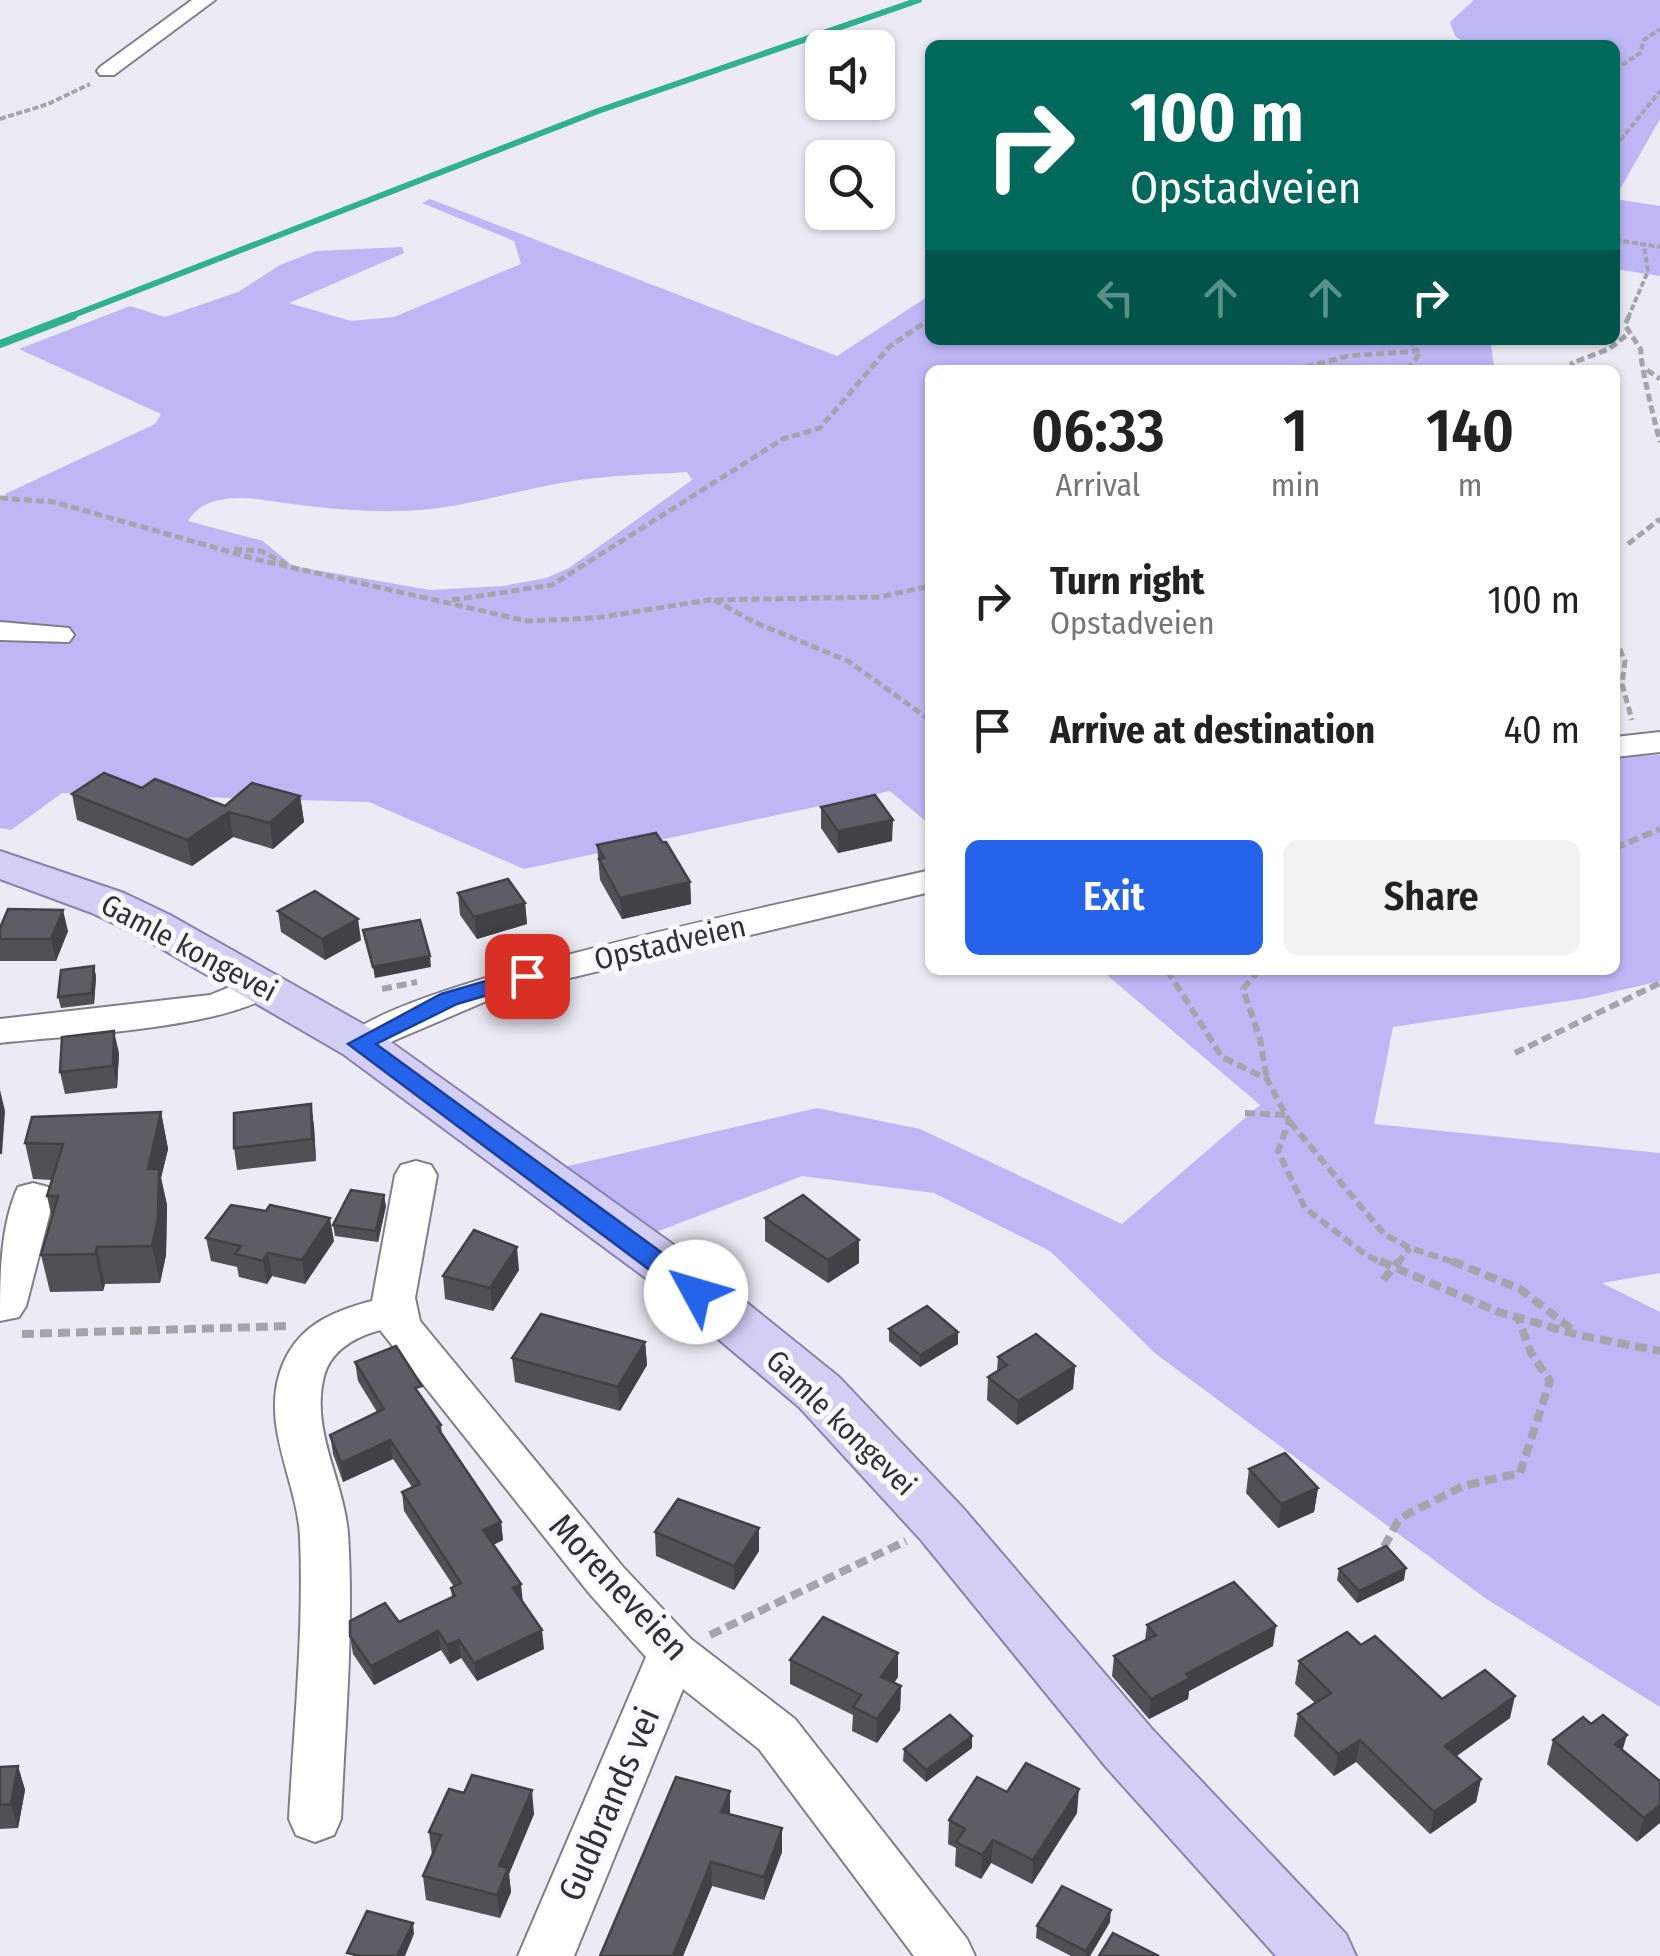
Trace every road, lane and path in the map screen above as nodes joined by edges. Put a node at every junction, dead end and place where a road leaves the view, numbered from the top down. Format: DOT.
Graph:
graph roads {
  1 [pos="205,0"];
  2 [pos="1660,29"];
  3 [pos="1644,40"];
  4 [pos="1660,42"];
  5 [pos="1620,67"];
  6 [pos="107,71"];
  7 [pos="1660,91"];
  8 [pos="0,116"];
  9 [pos="1620,140"];
  10 [pos="1620,241"];
  11 [pos="1644,245"];
  12 [pos="1660,248"];
  13 [pos="925,322"];
  14 [pos="1628,334"];
  15 [pos="1620,340"];
  16 [pos="1413,345"];
  17 [pos="1613,345"];
  18 [pos="1417,351"];
  19 [pos="1313,365"];
  20 [pos="1411,365"];
  21 [pos="1572,365"];
  22 [pos="1646,370"];
  23 [pos="1660,379"];
  24 [pos="1660,442"];
  25 [pos="0,498"];
  26 [pos="1660,519"];
  27 [pos="1628,544"];
  28 [pos="925,587"];
  29 [pos="713,600"];
  30 [pos="444,601"];
  31 [pos="0,631"];
  32 [pos="58,635"];
  33 [pos="1620,649"];
  34 [pos="925,716"];
  35 [pos="1638,738"];
  36 [pos="1660,828"];
  37 [pos="1620,846"];
  38 [pos="0,864"];
  39 [pos="925,882"];
  40 [pos="1169,975"];
  41 [pos="1253,975"];
  42 [pos="1660,983"];
  43 [pos="262,985"];
  44 [pos="0,1030"];
  45 [pos="360,1044"];
  46 [pos="1515,1053"];
  47 [pos="1267,1079"];
  48 [pos="1246,1113"];
  49 [pos="1288,1118"];
  50 [pos="416,1174"];
  51 [pos="33,1198"];
  52 [pos="1410,1248"];
  53 [pos="1394,1268"];
  54 [pos="1383,1280"];
  55 [pos="396,1310"];
  56 [pos="1519,1318"];
  57 [pos="9,1320"];
  58 [pos="331,1330"];
  59 [pos="1578,1335"];
  60 [pos="1660,1351"];
  61 [pos="942,1524"];
  62 [pos="1384,1546"];
  63 [pos="672,1653"];
  64 [pos="316,1819"];
  65 [pos="546,1956"];
  66 [pos="947,1956"];
  67 [pos="1321,1956"];
  1 -- 6 [label="street"];
  2 -- 3 [label="path"];
  3 -- 4 [label="path"];
  3 -- 5 [label="path"];
  6 -- 8 [label="path"];
  7 -- 9 [label="path"];
  10 -- 11 [label="path"];
  11 -- 12 [label="path"];
  11 -- 14 [label="path"];
  13 -- 30 [label="path"];
  14 -- 15 [label="path"];
  14 -- 22 [label="path"];
  16 -- 18 [label="path"];
  17 -- 21 [label="path"];
  18 -- 19 [label="path"];
  18 -- 20 [label="path"];
  22 -- 23 [label="path"];
  22 -- 24 [label="path"];
  25 -- 30 [label="path"];
  26 -- 27 [label="path"];
  28 -- 29 [label="path"];
  29 -- 30 [label="path"];
  29 -- 34 [label="path"];
  31 -- 32 [label="street"];
  33 -- 35 [label="path"];
  36 -- 37 [label="path"];
  38 -- 43 [label="main road, Gamle kongevei"];
  39 -- 45 [label="street, Opstadveien"];
  40 -- 47 [label="path"];
  41 -- 47 [label="path"];
  42 -- 46 [label="path"];
  43 -- 44 [label="street"];
  43 -- 45 [label="main road, Gamle kongevei"];
  45 -- 61 [label="main road, Gamle kongevei"];
  47 -- 49 [label="path"];
  48 -- 49 [label="path"];
  49 -- 52 [label="path"];
  49 -- 53 [label="path"];
  50 -- 55 [label="street"];
  51 -- 57 [label="street"];
  52 -- 53 [label="path"];
  52 -- 59 [label="path"];
  53 -- 54 [label="path"];
  53 -- 56 [label="path"];
  55 -- 58 [label="street"];
  55 -- 63 [label="street, Moreneveien"];
  56 -- 59 [label="path"];
  56 -- 62 [label="path"];
  57 -- 58 [label="path"];
  58 -- 64 [label="street"];
  59 -- 60 [label="path"];
  61 -- 63 [label="path"];
  61 -- 67 [label="main road, Gamle kongevei"];
  63 -- 65 [label="street, Gudbrands vei"];
  63 -- 66 [label="street, Moreneveien"];
}
